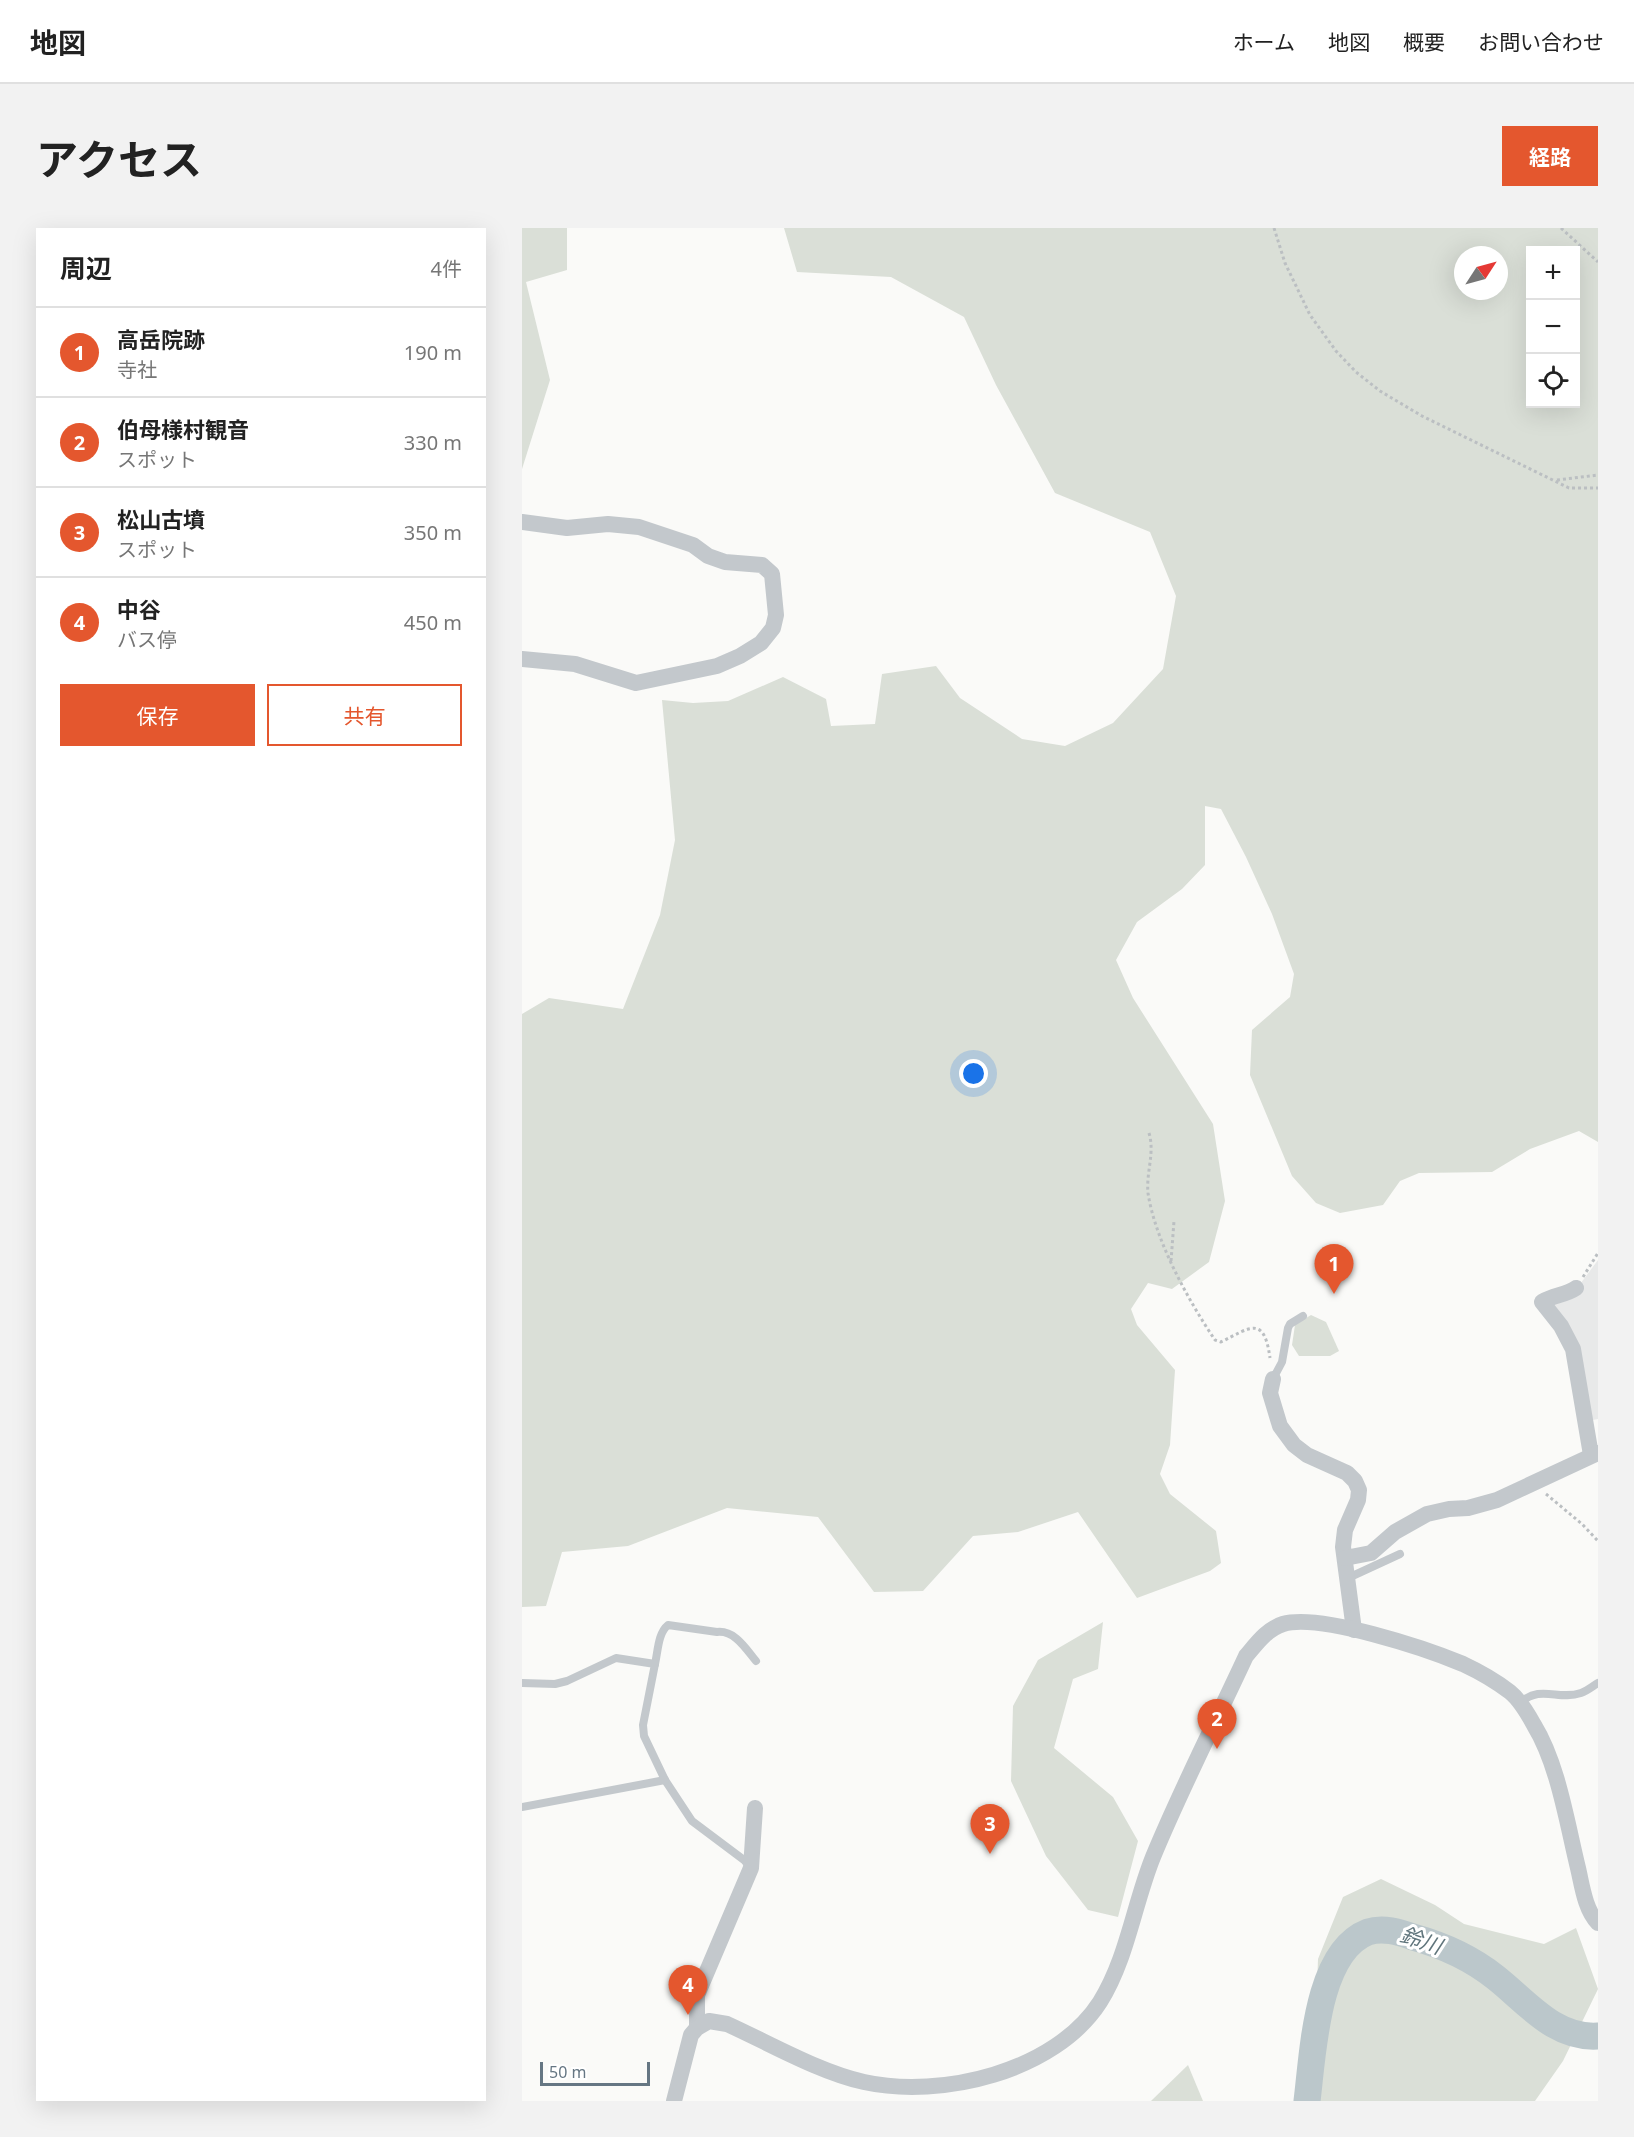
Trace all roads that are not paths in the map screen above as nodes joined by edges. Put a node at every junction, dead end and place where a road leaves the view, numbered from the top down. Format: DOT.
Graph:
graph roads {
  1 [pos="522,522"];
  2 [pos="522,658"];
  3 [pos="1576,1288"];
  4 [pos="1303,1316"];
  5 [pos="1273,1379"];
  6 [pos="1595,1454"];
  7 [pos="1400,1554"];
  8 [pos="1345,1558"];
  9 [pos="1348,1578"];
  10 [pos="1354,1630"];
  11 [pos="756,1661"];
  12 [pos="655,1664"];
  13 [pos="522,1683"];
  14 [pos="1598,1683"];
  15 [pos="1520,1703"];
  16 [pos="665,1780"];
  17 [pos="522,1807"];
  18 [pos="755,1808"];
  19 [pos="751,1868"];
  20 [pos="1598,1923"];
  21 [pos="697,2028"];
  22 [pos="674,2101"];
  1 -- 2 [label="street"];
  3 -- 6 [label="street"];
  4 -- 5 [label="lane"];
  5 -- 8 [label="street"];
  6 -- 8 [label="street"];
  7 -- 9 [label="lane"];
  8 -- 9 [label="street"];
  9 -- 10 [label="street"];
  10 -- 15 [label="street"];
  10 -- 21 [label="street"];
  11 -- 12 [label="lane"];
  12 -- 13 [label="lane"];
  12 -- 16 [label="lane"];
  14 -- 15 [label="lane"];
  15 -- 20 [label="street"];
  16 -- 17 [label="lane"];
  16 -- 19 [label="lane"];
  18 -- 19 [label="street"];
  19 -- 21 [label="street"];
  21 -- 22 [label="street"];
}
